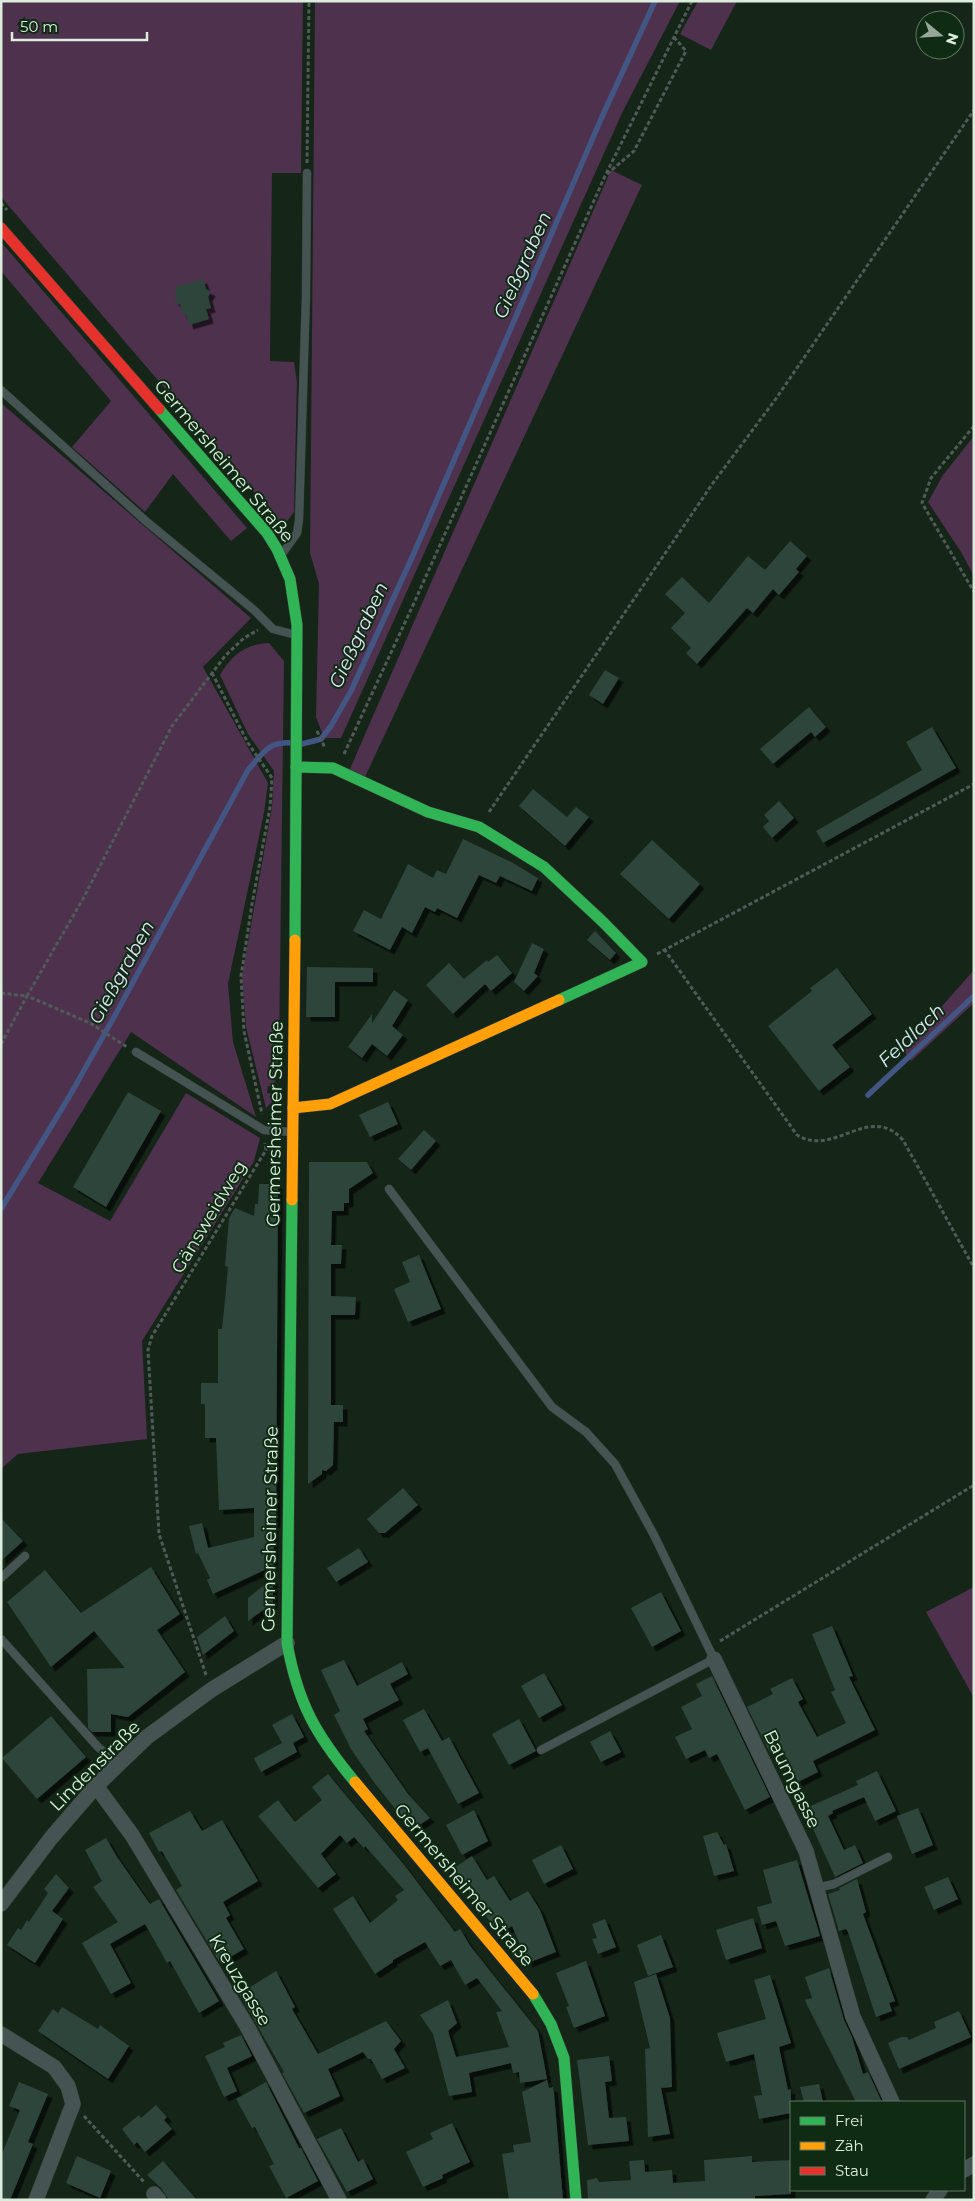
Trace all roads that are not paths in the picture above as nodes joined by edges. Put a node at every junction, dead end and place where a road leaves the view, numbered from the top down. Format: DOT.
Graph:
graph roads {
  1 [pos="306,173"];
  2 [pos="1,228"];
  3 [pos="1,390"];
  4 [pos="281,555"];
  5 [pos="298,636"];
  6 [pos="296,762"];
  7 [pos="136,1052"];
  8 [pos="293,1108"];
  9 [pos="292,1132"];
  10 [pos="390,1189"];
  11 [pos="25,1556"];
  12 [pos="1,1578"];
  13 [pos="1,1639"];
  14 [pos="286,1644"];
  15 [pos="711,1653"];
  16 [pos="541,1750"];
  17 [pos="119,1764"];
  18 [pos="96,1786"];
  19 [pos="888,1857"];
  20 [pos="816,1888"];
  21 [pos="1,1904"];
  22 [pos="1,2034"];
  23 [pos="892,2101"];
  24 [pos="36,2200"];
  25 [pos="339,2200"];
  26 [pos="576,2200"];
  1 -- 4 [label="lane"];
  2 -- 4 [label="street, Germersheimer Straße"];
  3 -- 5 [label="lane"];
  4 -- 5 [label="street, Germersheimer Straße"];
  5 -- 6 [label="street, Germersheimer Straße"];
  6 -- 8 [label="street, Germersheimer Straße"];
  6 -- 8 [label="street"];
  7 -- 9 [label="lane"];
  8 -- 9 [label="street, Germersheimer Straße"];
  9 -- 14 [label="street, Germersheimer Straße"];
  10 -- 15 [label="lane"];
  11 -- 12 [label="lane"];
  13 -- 17 [label="lane"];
  14 -- 17 [label="street, Lindenstraße"];
  14 -- 26 [label="street, Germersheimer Straße"];
  15 -- 16 [label="lane"];
  15 -- 20 [label="street, Baumgasse"];
  17 -- 18 [label="street, Lindenstraße"];
  18 -- 21 [label="street, Lindenstraße"];
  18 -- 25 [label="street, Kreuzgasse"];
  19 -- 20 [label="lane"];
  20 -- 23 [label="street, Baumgasse"];
  22 -- 24 [label="street"];
}
